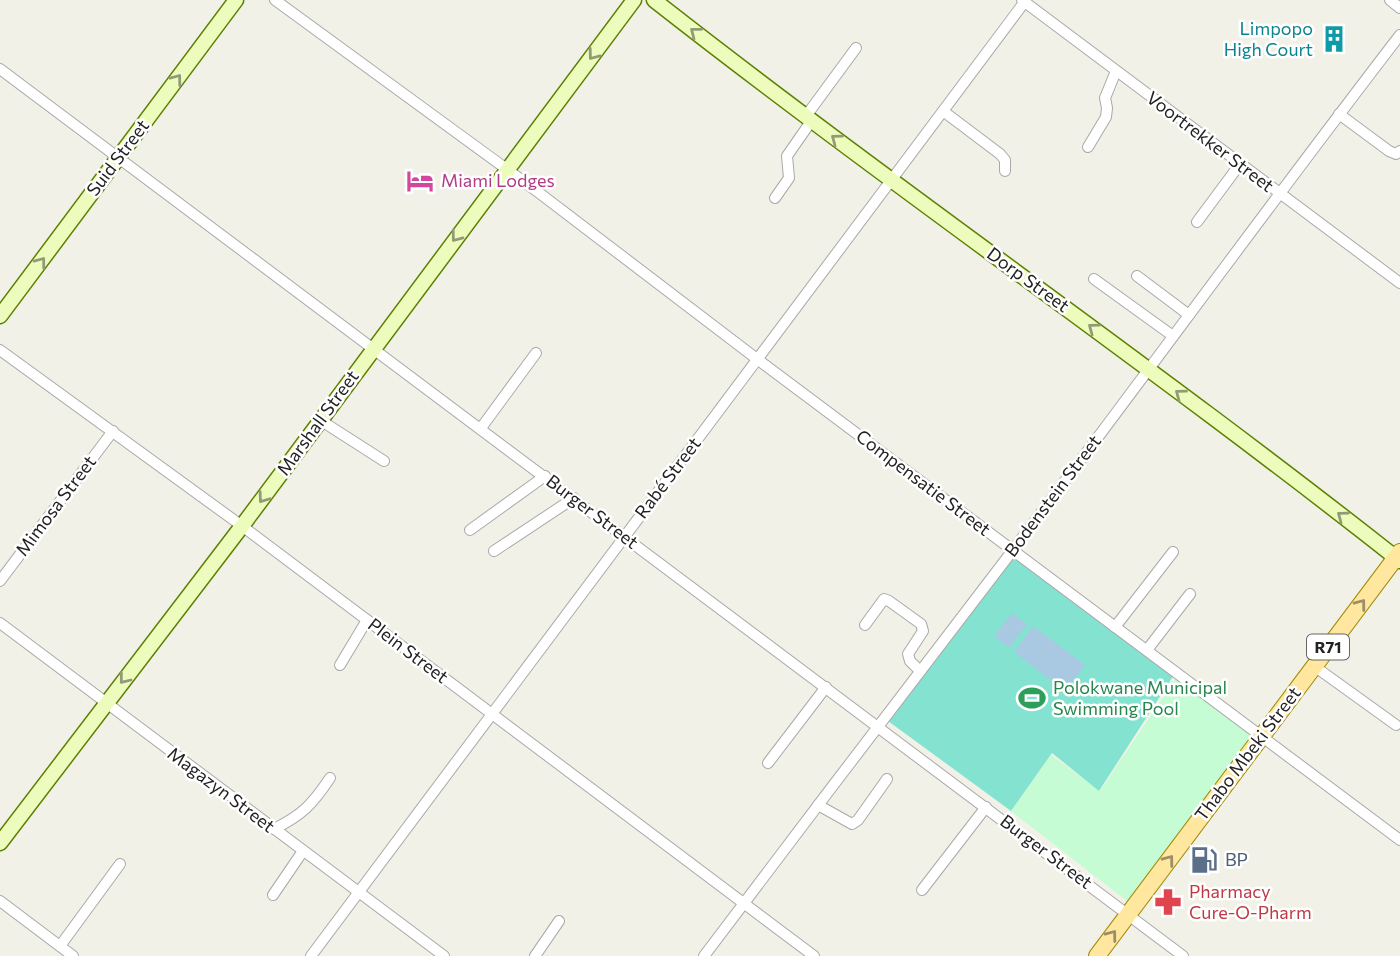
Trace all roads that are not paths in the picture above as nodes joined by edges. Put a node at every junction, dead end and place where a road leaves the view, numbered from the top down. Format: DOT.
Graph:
graph roads {
  1 [pos="236,0"];
  2 [pos="275,0"];
  3 [pos="634,0"];
  4 [pos="654,0"];
  5 [pos="1390,0"];
  6 [pos="1024,1"];
  7 [pos="1400,8"];
  8 [pos="1400,35"];
  9 [pos="856,48"];
  10 [pos="0,69"];
  11 [pos="1116,71"];
  12 [pos="943,111"];
  13 [pos="1339,114"];
  14 [pos="809,118"];
  15 [pos="1088,147"];
  16 [pos="1400,151"];
  17 [pos="119,157"];
  18 [pos="1240,164"];
  19 [pos="506,169"];
  20 [pos="1005,171"];
  21 [pos="891,179"];
  22 [pos="1278,193"];
  23 [pos="775,198"];
  24 [pos="1197,222"];
  25 [pos="1137,276"];
  26 [pos="1094,279"];
  27 [pos="1400,283"];
  28 [pos="1189,315"];
  29 [pos="0,316"];
  30 [pos="1173,336"];
  31 [pos="373,348"];
  32 [pos="0,350"];
  33 [pos="536,353"];
  34 [pos="757,359"];
  35 [pos="1147,369"];
  36 [pos="320,419"];
  37 [pos="481,428"];
  38 [pos="113,431"];
  39 [pos="384,461"];
  40 [pos="545,476"];
  41 [pos="574,498"];
  42 [pos="242,526"];
  43 [pos="470,530"];
  44 [pos="625,536"];
  45 [pos="1013,550"];
  46 [pos="494,551"];
  47 [pos="1174,552"];
  48 [pos="1398,557"];
  49 [pos="0,581"];
  50 [pos="1190,594"];
  51 [pos="367,620"];
  52 [pos="0,623"];
  53 [pos="865,625"];
  54 [pos="1115,627"];
  55 [pos="1147,650"];
  56 [pos="340,664"];
  57 [pos="1314,666"];
  58 [pos="919,670"];
  59 [pos="826,687"];
  60 [pos="105,704"];
  61 [pos="491,714"];
  62 [pos="878,725"];
  63 [pos="1396,725"];
  64 [pos="1261,737"];
  65 [pos="768,763"];
  66 [pos="330,779"];
  67 [pos="887,779"];
  68 [pos="818,805"];
  69 [pos="986,807"];
  70 [pos="274,830"];
  71 [pos="1400,840"];
  72 [pos="0,843"];
  73 [pos="303,851"];
  74 [pos="120,864"];
  75 [pos="922,890"];
  76 [pos="359,893"];
  77 [pos="273,895"];
  78 [pos="0,901"];
  79 [pos="744,903"];
  80 [pos="1128,914"];
  81 [pos="559,921"];
  82 [pos="60,946"];
  83 [pos="72,956"];
  84 [pos="311,956"];
  85 [pos="444,956"];
  86 [pos="535,956"];
  87 [pos="704,956"];
  88 [pos="814,956"];
  89 [pos="1097,956"];
  90 [pos="1182,956"];
  17 -- 1 [label="street, Suid Street, one-way"];
  2 -- 19 [label="street, Compensatie Street"];
  3 -- 19 [label="street, Marshall Street, one-way"];
  14 -- 4 [label="street, Dorp Street, one-way"];
  5 -- 7 [label="street"];
  6 -- 11 [label="street, Voortrekker Street"];
  6 -- 12 [label="street, Rabé Street"];
  8 -- 13 [label="street, Bodenstein Street"];
  9 -- 14 [label="street"];
  10 -- 17 [label="street, Burger Street"];
  11 -- 15 [label="street"];
  11 -- 18 [label="street, Voortrekker Street"];
  12 -- 20 [label="street"];
  12 -- 21 [label="street, Rabé Street"];
  13 -- 16 [label="street"];
  13 -- 22 [label="street, Bodenstein Street"];
  21 -- 14 [label="street, Dorp Street, one-way"];
  14 -- 23 [label="street"];
  29 -- 17 [label="street, Suid Street, one-way"];
  17 -- 31 [label="street, Burger Street"];
  18 -- 22 [label="street, Voortrekker Street"];
  18 -- 24 [label="street"];
  19 -- 31 [label="street, Marshall Street, one-way"];
  19 -- 34 [label="street, Compensatie Street"];
  21 -- 34 [label="street, Rabé Street"];
  35 -- 21 [label="street, Dorp Street, one-way"];
  22 -- 27 [label="street, Voortrekker Street"];
  22 -- 28 [label="street, Bodenstein Street"];
  25 -- 28 [label="street"];
  26 -- 30 [label="street"];
  28 -- 30 [label="street, Bodenstein Street"];
  30 -- 35 [label="street, Bodenstein Street"];
  31 -- 36 [label="street, Marshall Street"];
  31 -- 37 [label="street, Burger Street"];
  32 -- 38 [label="street, Plein Street"];
  33 -- 37 [label="street"];
  34 -- 44 [label="street, Rabé Street"];
  34 -- 45 [label="street, Compensatie Street"];
  35 -- 45 [label="street, Bodenstein Street"];
  48 -- 35 [label="street, Dorp Street, one-way"];
  36 -- 39 [label="street"];
  36 -- 42 [label="street, Marshall Street, one-way"];
  37 -- 40 [label="street, Burger Street"];
  38 -- 42 [label="street, Plein Street"];
  38 -- 49 [label="street, Mimosa Street"];
  40 -- 41 [label="street, Burger Street"];
  40 -- 43 [label="street"];
  41 -- 44 [label="street, Burger Street"];
  41 -- 46 [label="street"];
  42 -- 51 [label="street, Plein Street"];
  42 -- 60 [label="street, Marshall Street, one-way"];
  44 -- 59 [label="street, Burger Street"];
  44 -- 61 [label="street, Rabé Street"];
  45 -- 54 [label="street, Compensatie Street"];
  45 -- 58 [label="street, Bodenstein Street"];
  47 -- 54 [label="street"];
  57 -- 48 [label="main road, Thabo Mbeki Street / R71, one-way"];
  50 -- 55 [label="street"];
  51 -- 56 [label="street"];
  51 -- 61 [label="street, Plein Street"];
  52 -- 60 [label="street, Magazyn Street"];
  53 -- 58 [label="street"];
  54 -- 55 [label="street, Compensatie Street"];
  55 -- 64 [label="street, Compensatie Street"];
  57 -- 63 [label="street"];
  57 -- 64 [label="main road, Thabo Mbeki Street / R71"];
  58 -- 62 [label="street, Bodenstein Street"];
  59 -- 62 [label="street, Burger Street"];
  59 -- 65 [label="street"];
  60 -- 70 [label="street, Magazyn Street"];
  60 -- 72 [label="street, Marshall Street"];
  61 -- 76 [label="street, Rabé Street"];
  61 -- 79 [label="street, Plein Street"];
  62 -- 68 [label="street, Bodenstein Street"];
  62 -- 69 [label="street, Burger Street"];
  64 -- 71 [label="street, Compensatie Street"];
  80 -- 64 [label="main road, Thabo Mbeki Street / R71, one-way"];
  66 -- 70 [label="street"];
  67 -- 68 [label="street"];
  68 -- 79 [label="street, Bodenstein Street"];
  69 -- 75 [label="street"];
  69 -- 80 [label="street, Burger Street"];
  70 -- 73 [label="street, Magazyn Street"];
  73 -- 76 [label="street, Magazyn Street"];
  73 -- 77 [label="street"];
  74 -- 82 [label="street"];
  76 -- 84 [label="street, Rabé Street"];
  76 -- 85 [label="street, Magazyn Street"];
  78 -- 82 [label="street"];
  79 -- 87 [label="street, Bodenstein Street"];
  79 -- 88 [label="street, Plein Street"];
  89 -- 80 [label="main road, Thabo Mbeki Street / R71, one-way"];
  80 -- 90 [label="street, Burger Street"];
  81 -- 86 [label="street"];
  82 -- 83 [label="street"];
}
